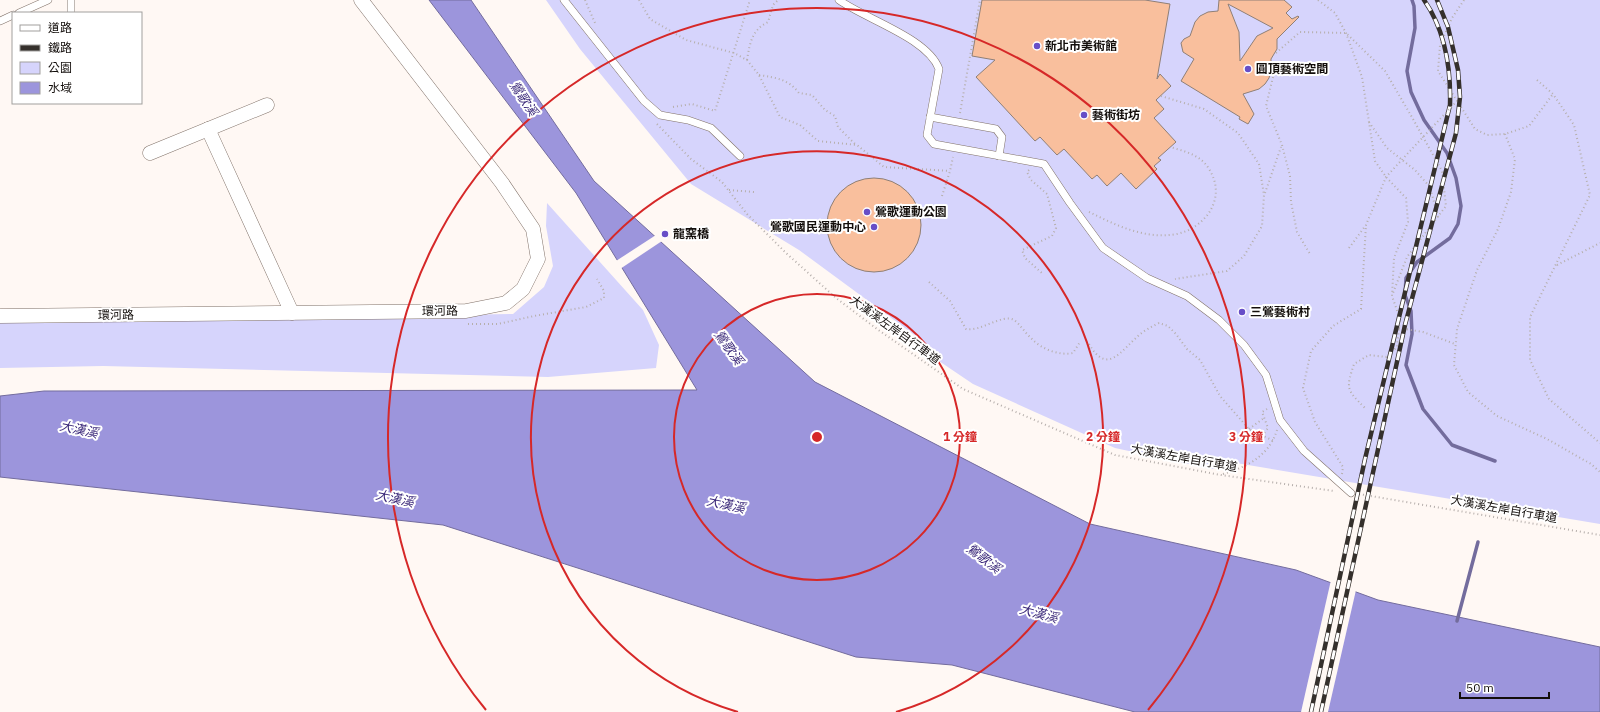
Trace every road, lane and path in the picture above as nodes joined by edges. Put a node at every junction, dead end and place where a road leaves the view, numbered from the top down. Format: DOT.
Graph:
graph roads {
  1 [pos="48,0"];
  2 [pos="72,0"];
  3 [pos="361,0"];
  4 [pos="564,0"];
  5 [pos="585,0"];
  6 [pos="639,0"];
  7 [pos="750,0"];
  8 [pos="778,0"];
  9 [pos="839,0"];
  10 [pos="980,0"];
  11 [pos="1318,0"];
  12 [pos="1464,0"];
  13 [pos="21,12"];
  14 [pos="71,12"];
  15 [pos="12,15"];
  16 [pos="0,21"];
  17 [pos="597,28"];
  18 [pos="1346,33"];
  19 [pos="734,53"];
  20 [pos="1276,53"];
  21 [pos="747,60"];
  22 [pos="759,75"];
  23 [pos="1273,77"];
  24 [pos="1536,80"];
  25 [pos="1553,94"];
  26 [pos="1161,96"];
  27 [pos="1456,102"];
  28 [pos="267,105"];
  29 [pos="671,108"];
  30 [pos="930,117"];
  31 [pos="1368,121"];
  32 [pos="959,122"];
  33 [pos="208,129"];
  34 [pos="1505,134"];
  35 [pos="857,145"];
  36 [pos="1282,145"];
  37 [pos="1170,147"];
  38 [pos="954,148"];
  39 [pos="150,153"];
  40 [pos="740,156"];
  41 [pos="999,156"];
  42 [pos="1401,158"];
  43 [pos="1034,162"];
  44 [pos="950,171"];
  45 [pos="1386,177"];
  46 [pos="754,192"];
  47 [pos="1264,194"];
  48 [pos="942,196"];
  49 [pos="1070,203"];
  50 [pos="1438,218"];
  51 [pos="1366,225"];
  52 [pos="1600,243"];
  53 [pos="1349,248"];
  54 [pos="1310,254"];
  55 [pos="1555,266"];
  56 [pos="1044,274"];
  57 [pos="1174,279"];
  58 [pos="929,282"];
  59 [pos="1392,296"];
  60 [pos="292,313"];
  61 [pos="0,316"];
  62 [pos="1398,328"];
  63 [pos="1080,342"];
  64 [pos="1089,344"];
  65 [pos="1455,344"];
  66 [pos="1275,405"];
  67 [pos="1365,408"];
  68 [pos="1264,418"];
  69 [pos="1280,420"];
  70 [pos="1249,429"];
  71 [pos="1262,436"];
  72 [pos="1274,441"];
  73 [pos="1600,443"];
  74 [pos="1600,472"];
  75 [pos="1221,475"];
  76 [pos="1340,484"];
  77 [pos="1352,493"];
  78 [pos="1600,535"];
  1 -- 13 [label="lane"];
  2 -- 14 [label="lane"];
  3 -- 60 [label="street, 環河路"];
  4 -- 40 [label="lane"];
  5 -- 17 [label="path"];
  6 -- 19 [label="path"];
  7 -- 19 [label="path"];
  8 -- 21 [label="path"];
  9 -- 30 [label="lane"];
  10 -- 32 [label="path"];
  11 -- 18 [label="path"];
  12 -- 27 [label="path"];
  15 -- 16 [label="lane"];
  18 -- 20 [label="path"];
  18 -- 31 [label="path"];
  18 -- 50 [label="path"];
  19 -- 21 [label="path"];
  19 -- 29 [label="path"];
  21 -- 22 [label="path"];
  22 -- 35 [label="path"];
  22 -- 35 [label="path"];
  23 -- 36 [label="path"];
  24 -- 25 [label="path"];
  25 -- 34 [label="path"];
  25 -- 55 [label="path"];
  26 -- 47 [label="path"];
  27 -- 34 [label="path"];
  27 -- 42 [label="path, bridge"];
  28 -- 33 [label="street"];
  30 -- 32 [label="lane"];
  30 -- 38 [label="lane"];
  31 -- 42 [label="path"];
  31 -- 45 [label="path"];
  32 -- 41 [label="lane"];
  33 -- 39 [label="street"];
  33 -- 60 [label="street"];
  34 -- 65 [label="path"];
  35 -- 44 [label="path"];
  36 -- 47 [label="path"];
  36 -- 54 [label="path"];
  37 -- 49 [label="path"];
  38 -- 41 [label="lane"];
  38 -- 44 [label="path"];
  41 -- 43 [label="lane"];
  42 -- 45 [label="path"];
  42 -- 50 [label="path"];
  43 -- 49 [label="lane"];
  43 -- 56 [label="path"];
  44 -- 48 [label="path"];
  45 -- 51 [label="path"];
  45 -- 59 [label="path"];
  46 -- 75 [label="path, 大漢溪左岸自行車道"];
  47 -- 57 [label="path"];
  49 -- 66 [label="lane"];
  50 -- 59 [label="path"];
  51 -- 53 [label="path"];
  51 -- 76 [label="path"];
  52 -- 55 [label="path"];
  55 -- 73 [label="path"];
  58 -- 63 [label="path"];
  59 -- 62 [label="path"];
  60 -- 61 [label="street, 環河路"];
  62 -- 65 [label="path"];
  62 -- 67 [label="path"];
  64 -- 70 [label="path"];
  65 -- 74 [label="path"];
  66 -- 68 [label="path"];
  66 -- 69 [label="lane"];
  68 -- 70 [label="path"];
  68 -- 71 [label="path"];
  69 -- 72 [label="path"];
  69 -- 76 [label="lane"];
  70 -- 71 [label="path"];
  71 -- 72 [label="path"];
  72 -- 75 [label="path"];
  75 -- 77 [label="path, 大漢溪左岸自行車道"];
  76 -- 77 [label="lane"];
  77 -- 78 [label="path, 大漢溪左岸自行車道"];
}
